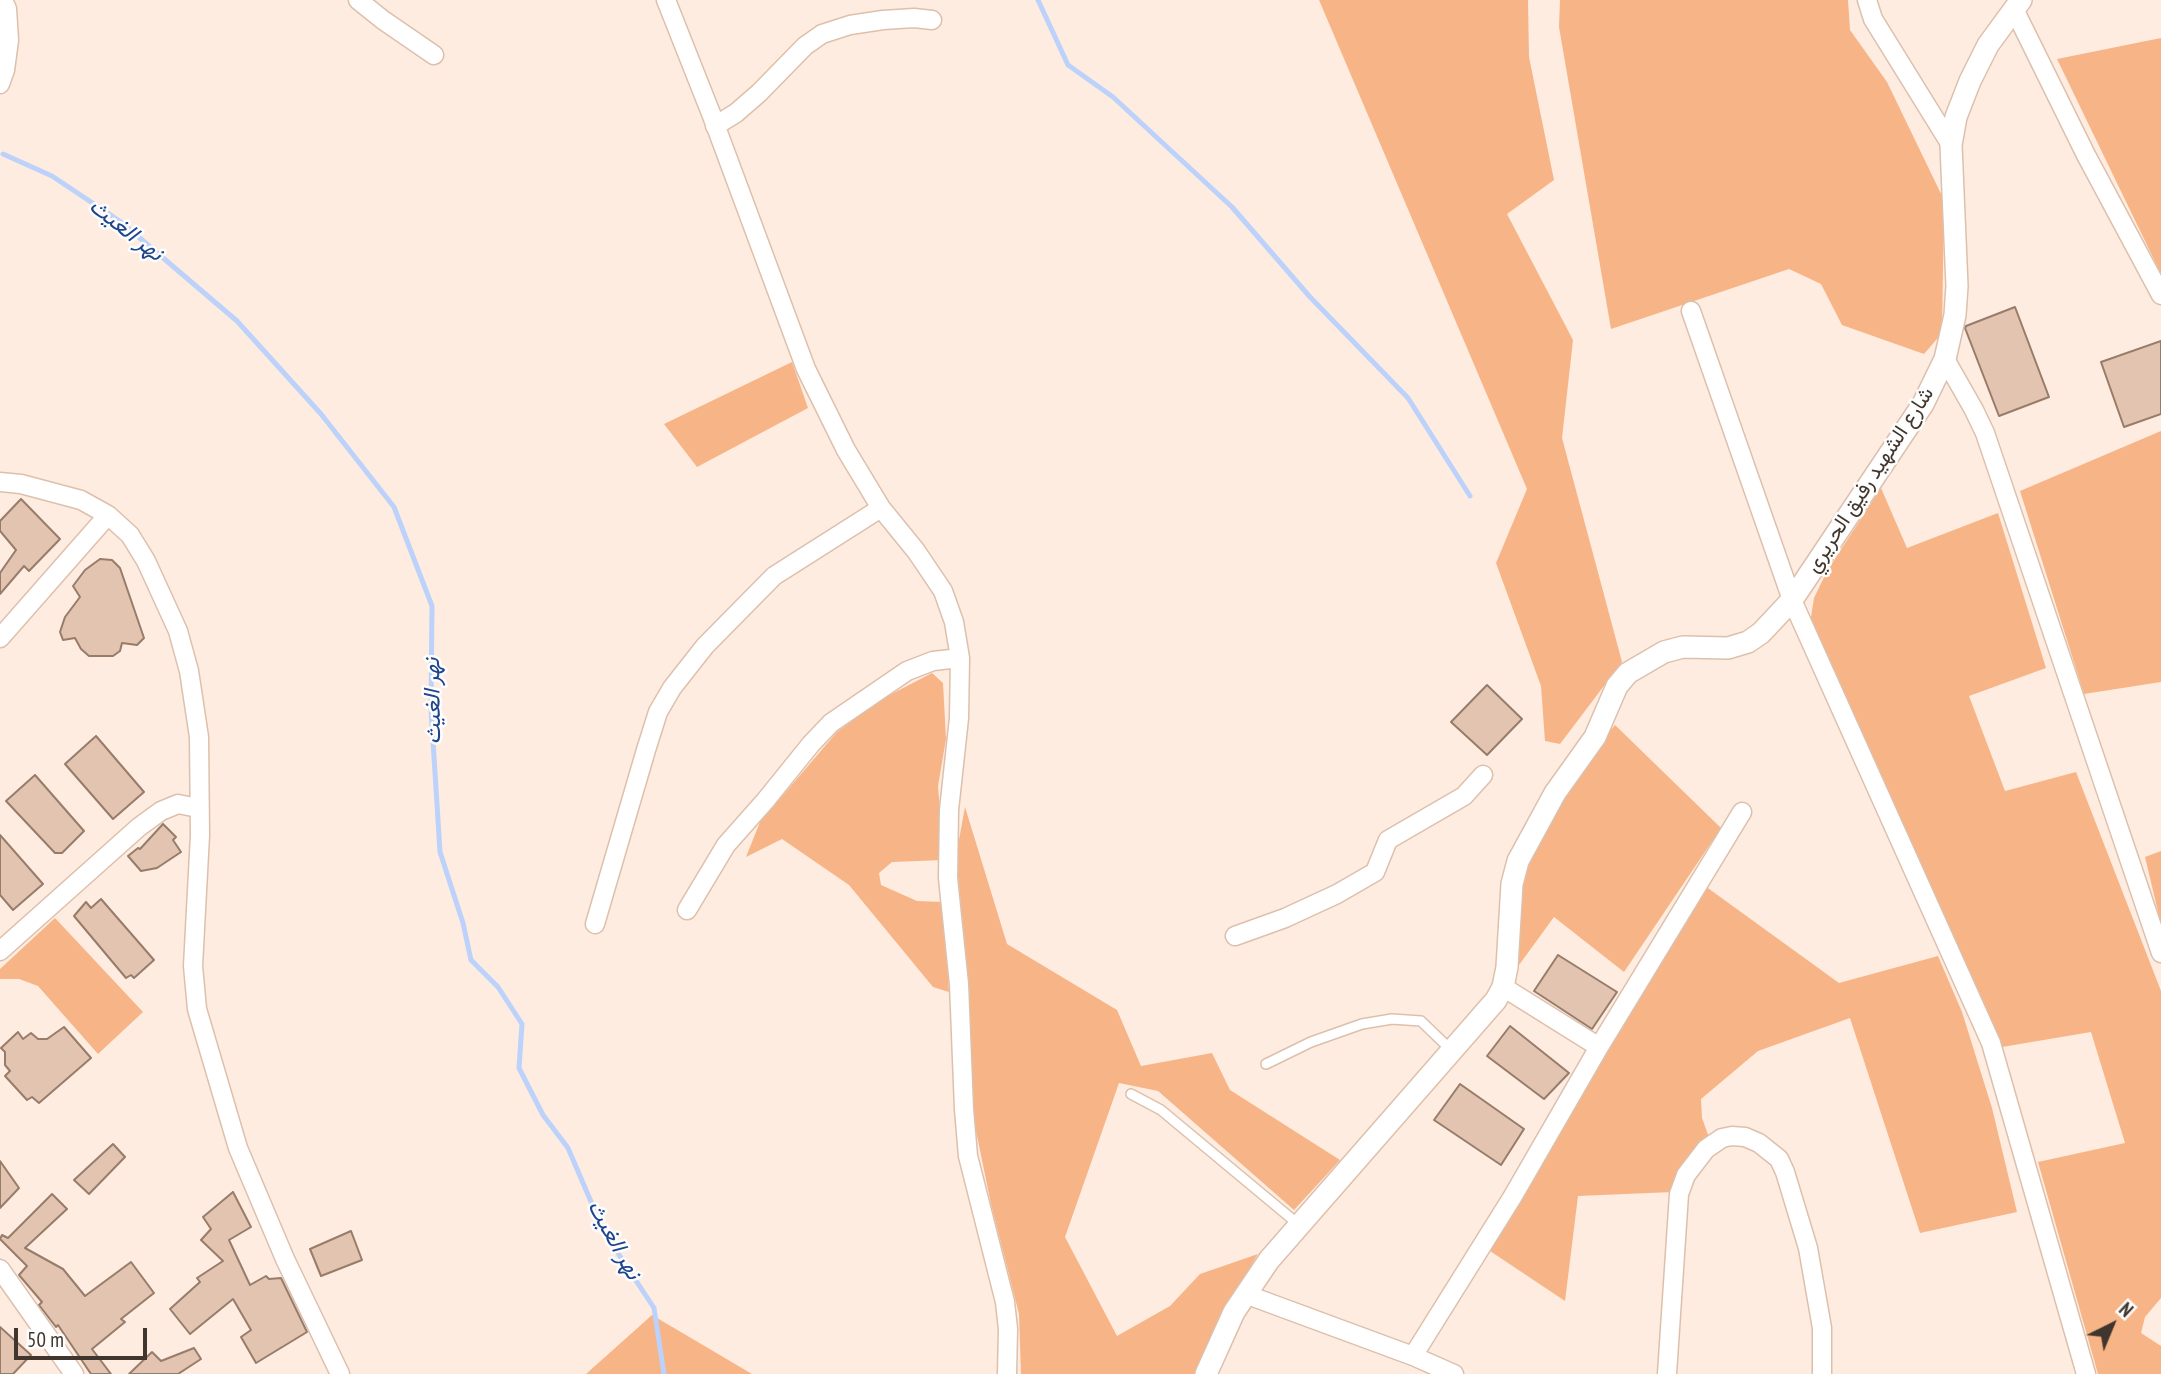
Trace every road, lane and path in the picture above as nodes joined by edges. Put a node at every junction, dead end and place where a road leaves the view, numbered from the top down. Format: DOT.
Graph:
graph roads {
  1 [pos="3,0"];
  2 [pos="358,0"];
  3 [pos="666,0"];
  4 [pos="1867,0"];
  5 [pos="2018,5"];
  6 [pos="932,20"];
  7 [pos="434,55"];
  8 [pos="0,84"];
  9 [pos="715,126"];
  10 [pos="1951,145"];
  11 [pos="2161,295"];
  12 [pos="1690,311"];
  13 [pos="1945,359"];
  14 [pos="0,482"];
  15 [pos="881,508"];
  16 [pos="108,515"];
  17 [pos="1791,600"];
  18 [pos="0,638"];
  19 [pos="960,658"];
  20 [pos="1483,775"];
  21 [pos="198,808"];
  22 [pos="1742,811"];
  23 [pos="687,910"];
  24 [pos="595,925"];
  25 [pos="1235,936"];
  26 [pos="0,951"];
  27 [pos="2161,953"];
  28 [pos="1503,987"];
  29 [pos="1599,1047"];
  30 [pos="1452,1052"];
  31 [pos="1266,1064"];
  32 [pos="1131,1094"];
  33 [pos="1298,1224"];
  34 [pos="0,1269"];
  35 [pos="1245,1294"];
  36 [pos="1413,1356"];
  37 [pos="75,1374"];
  38 [pos="340,1374"];
  39 [pos="1007,1374"];
  40 [pos="1206,1374"];
  41 [pos="1454,1374"];
  42 [pos="1667,1374"];
  43 [pos="1822,1374"];
  44 [pos="2086,1374"];
  1 -- 8 [label="street"];
  2 -- 7 [label="street"];
  3 -- 9 [label="street"];
  4 -- 10 [label="street"];
  5 -- 10 [label="street, شارع الشهيد رفيق الحريري"];
  5 -- 11 [label="street"];
  6 -- 9 [label="street"];
  9 -- 15 [label="street"];
  10 -- 13 [label="street, شارع الشهيد رفيق الحريري"];
  12 -- 17 [label="street"];
  13 -- 17 [label="street, شارع الشهيد رفيق الحريري"];
  13 -- 27 [label="street"];
  14 -- 16 [label="street"];
  15 -- 19 [label="street"];
  15 -- 24 [label="street"];
  16 -- 18 [label="street"];
  16 -- 21 [label="street"];
  17 -- 28 [label="street, شارع الشهيد رفيق الحريري"];
  17 -- 44 [label="street"];
  19 -- 23 [label="street"];
  19 -- 39 [label="street"];
  20 -- 25 [label="street"];
  21 -- 26 [label="street"];
  21 -- 38 [label="street"];
  22 -- 29 [label="street"];
  28 -- 29 [label="street"];
  28 -- 30 [label="street"];
  29 -- 36 [label="street"];
  30 -- 31 [label="lane"];
  30 -- 33 [label="street"];
  32 -- 33 [label="lane"];
  33 -- 35 [label="street"];
  34 -- 37 [label="street"];
  35 -- 36 [label="street"];
  35 -- 40 [label="street"];
  36 -- 41 [label="street"];
  42 -- 43 [label="street"];
}
